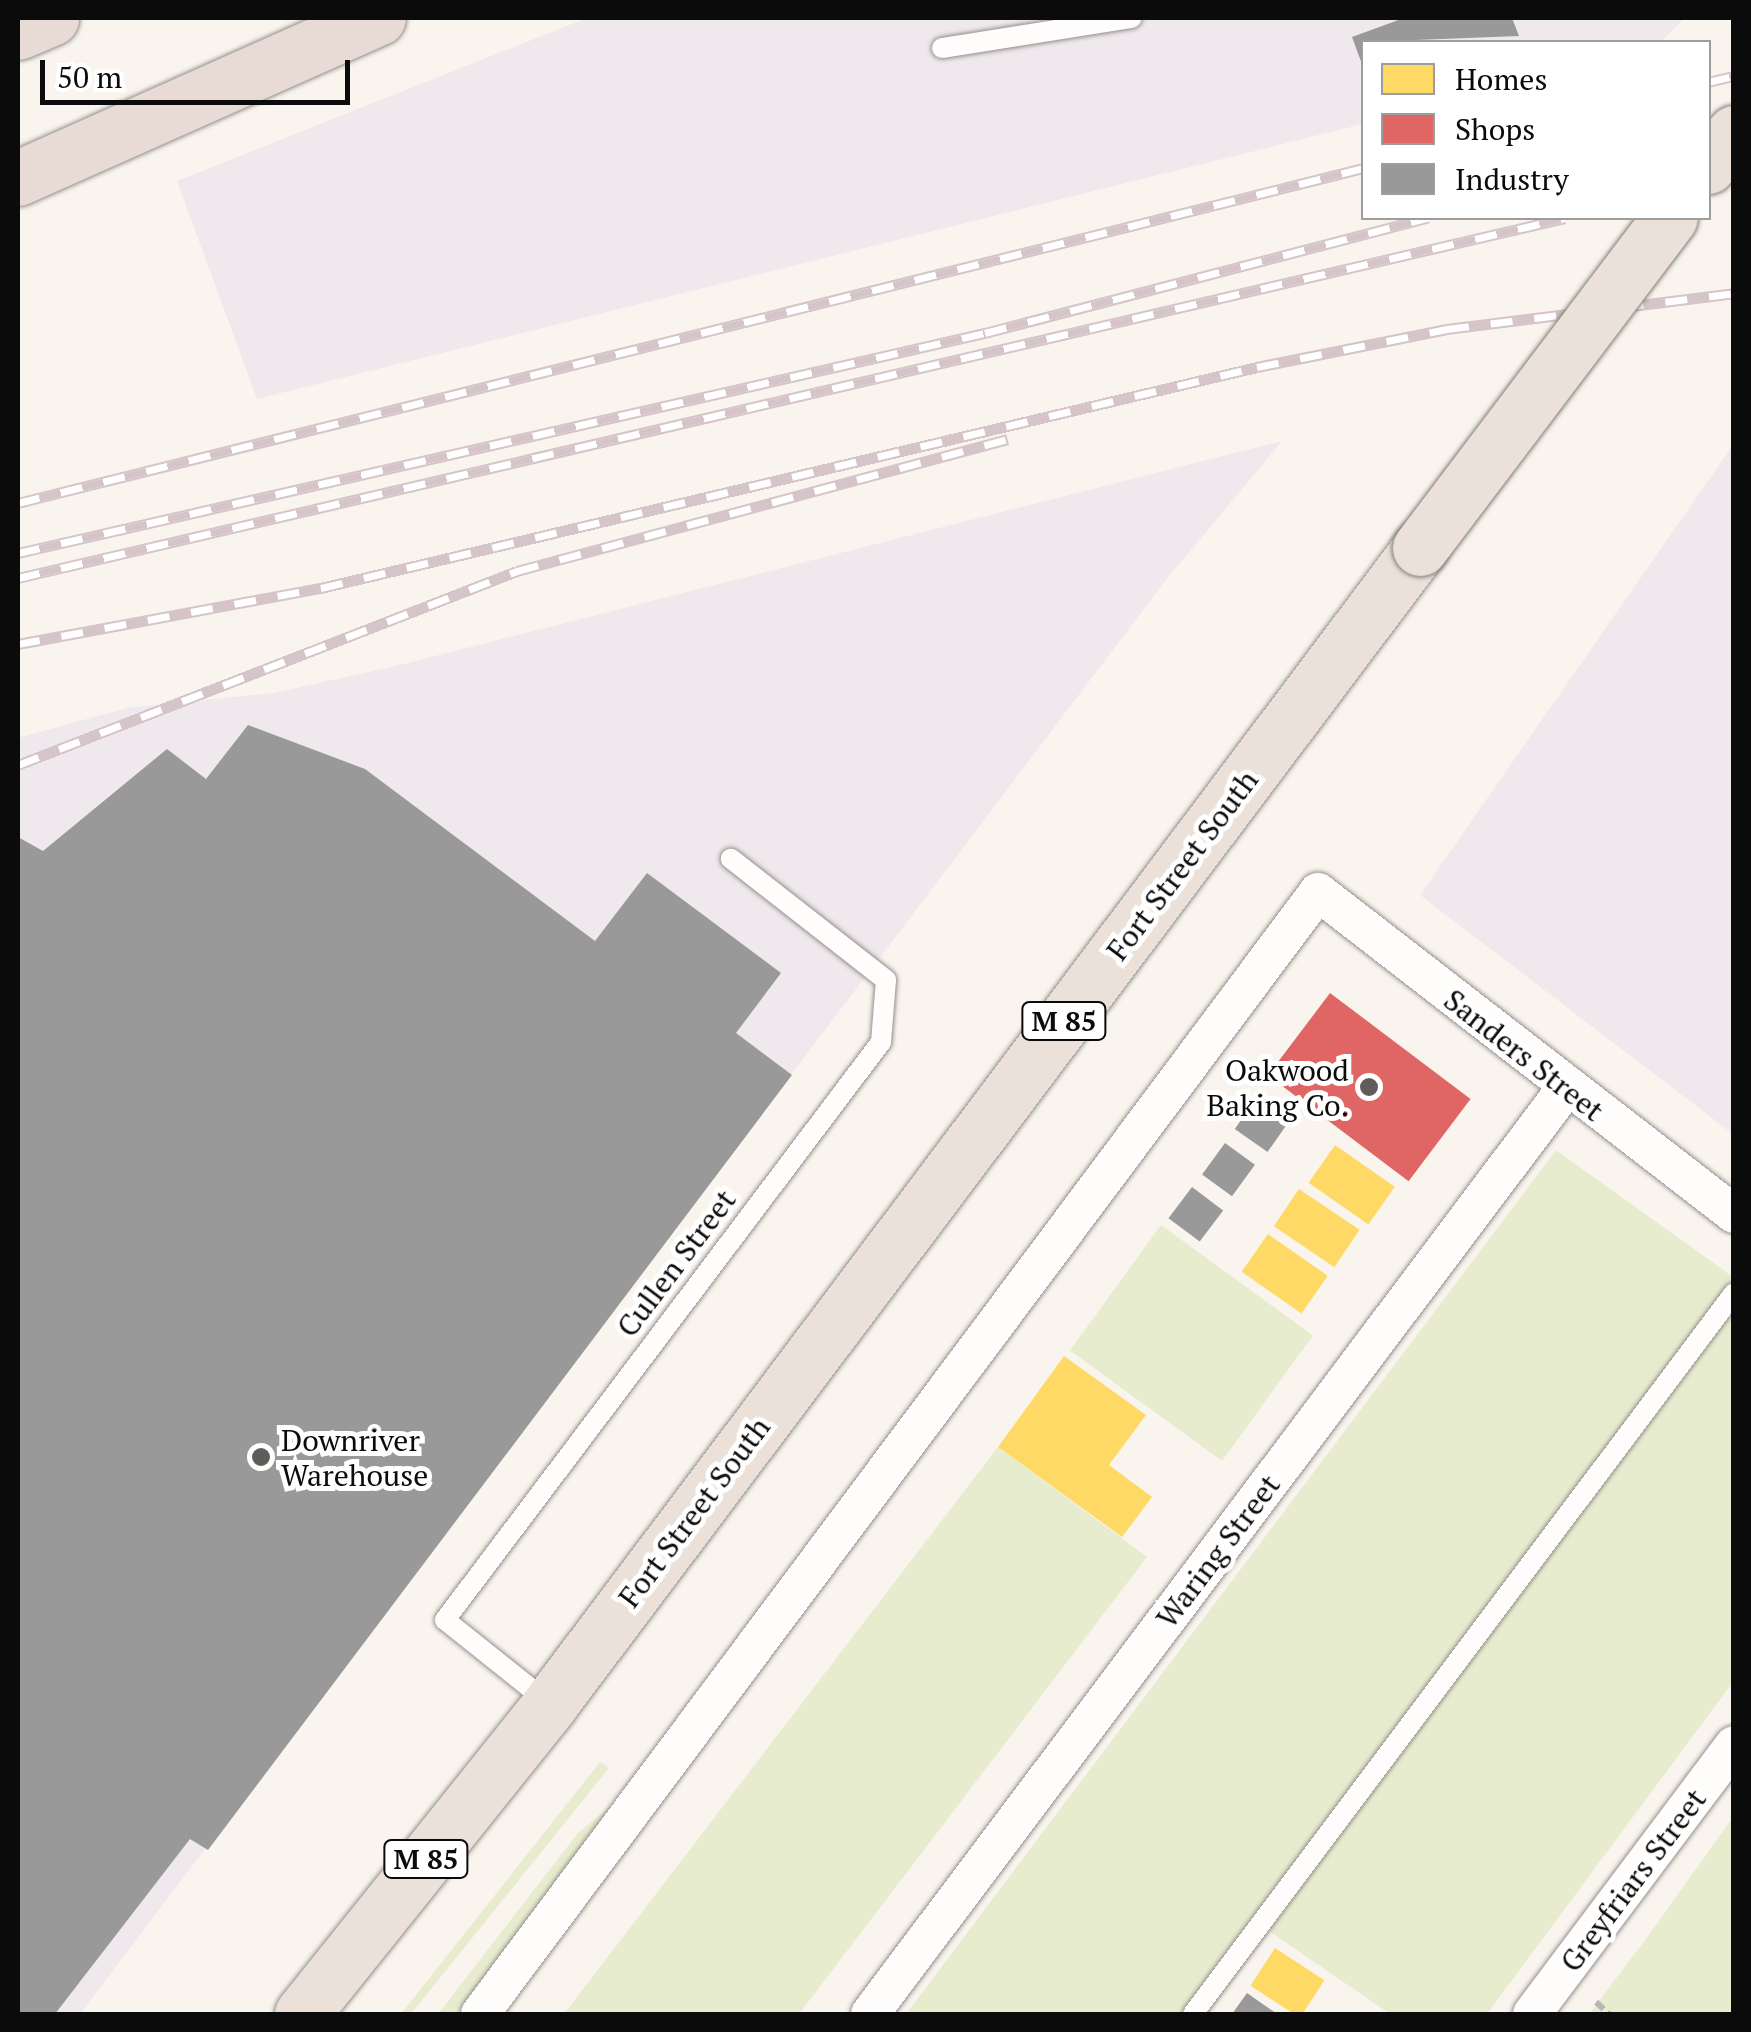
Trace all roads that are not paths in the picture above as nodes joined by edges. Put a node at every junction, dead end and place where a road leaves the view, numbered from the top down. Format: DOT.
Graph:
graph roads {
  1 [pos="51,18"];
  2 [pos="378,18"];
  3 [pos="1132,18"];
  4 [pos="18,32"];
  5 [pos="942,48"];
  6 [pos="1734,133"];
  7 [pos="1711,162"];
  8 [pos="18,178"];
  9 [pos="1668,220"];
  10 [pos="730,859"];
  11 [pos="1566,1088"];
  12 [pos="1734,1214"];
  13 [pos="1734,1293"];
  14 [pos="550,1704"];
  15 [pos="1734,1745"];
  16 [pos="302,2014"];
  17 [pos="480,2014"];
  18 [pos="870,2014"];
  19 [pos="1192,2014"];
  20 [pos="1532,2014"];
  1 -- 4 [label="highway"];
  2 -- 8 [label="highway"];
  3 -- 5 [label="lane"];
  6 -- 7 [label="main road, bridge"];
  9 -- 14 [label="main road, Fort Street South / M 85, bridge"];
  10 -- 14 [label="lane, Cullen Street"];
  11 -- 12 [label="street, Sanders Street"];
  11 -- 17 [label="street, Sanders Street"];
  11 -- 18 [label="street, Waring Street"];
  13 -- 19 [label="lane"];
  14 -- 16 [label="main road, M 85"];
  15 -- 20 [label="street, Greyfriars Street"];
}
